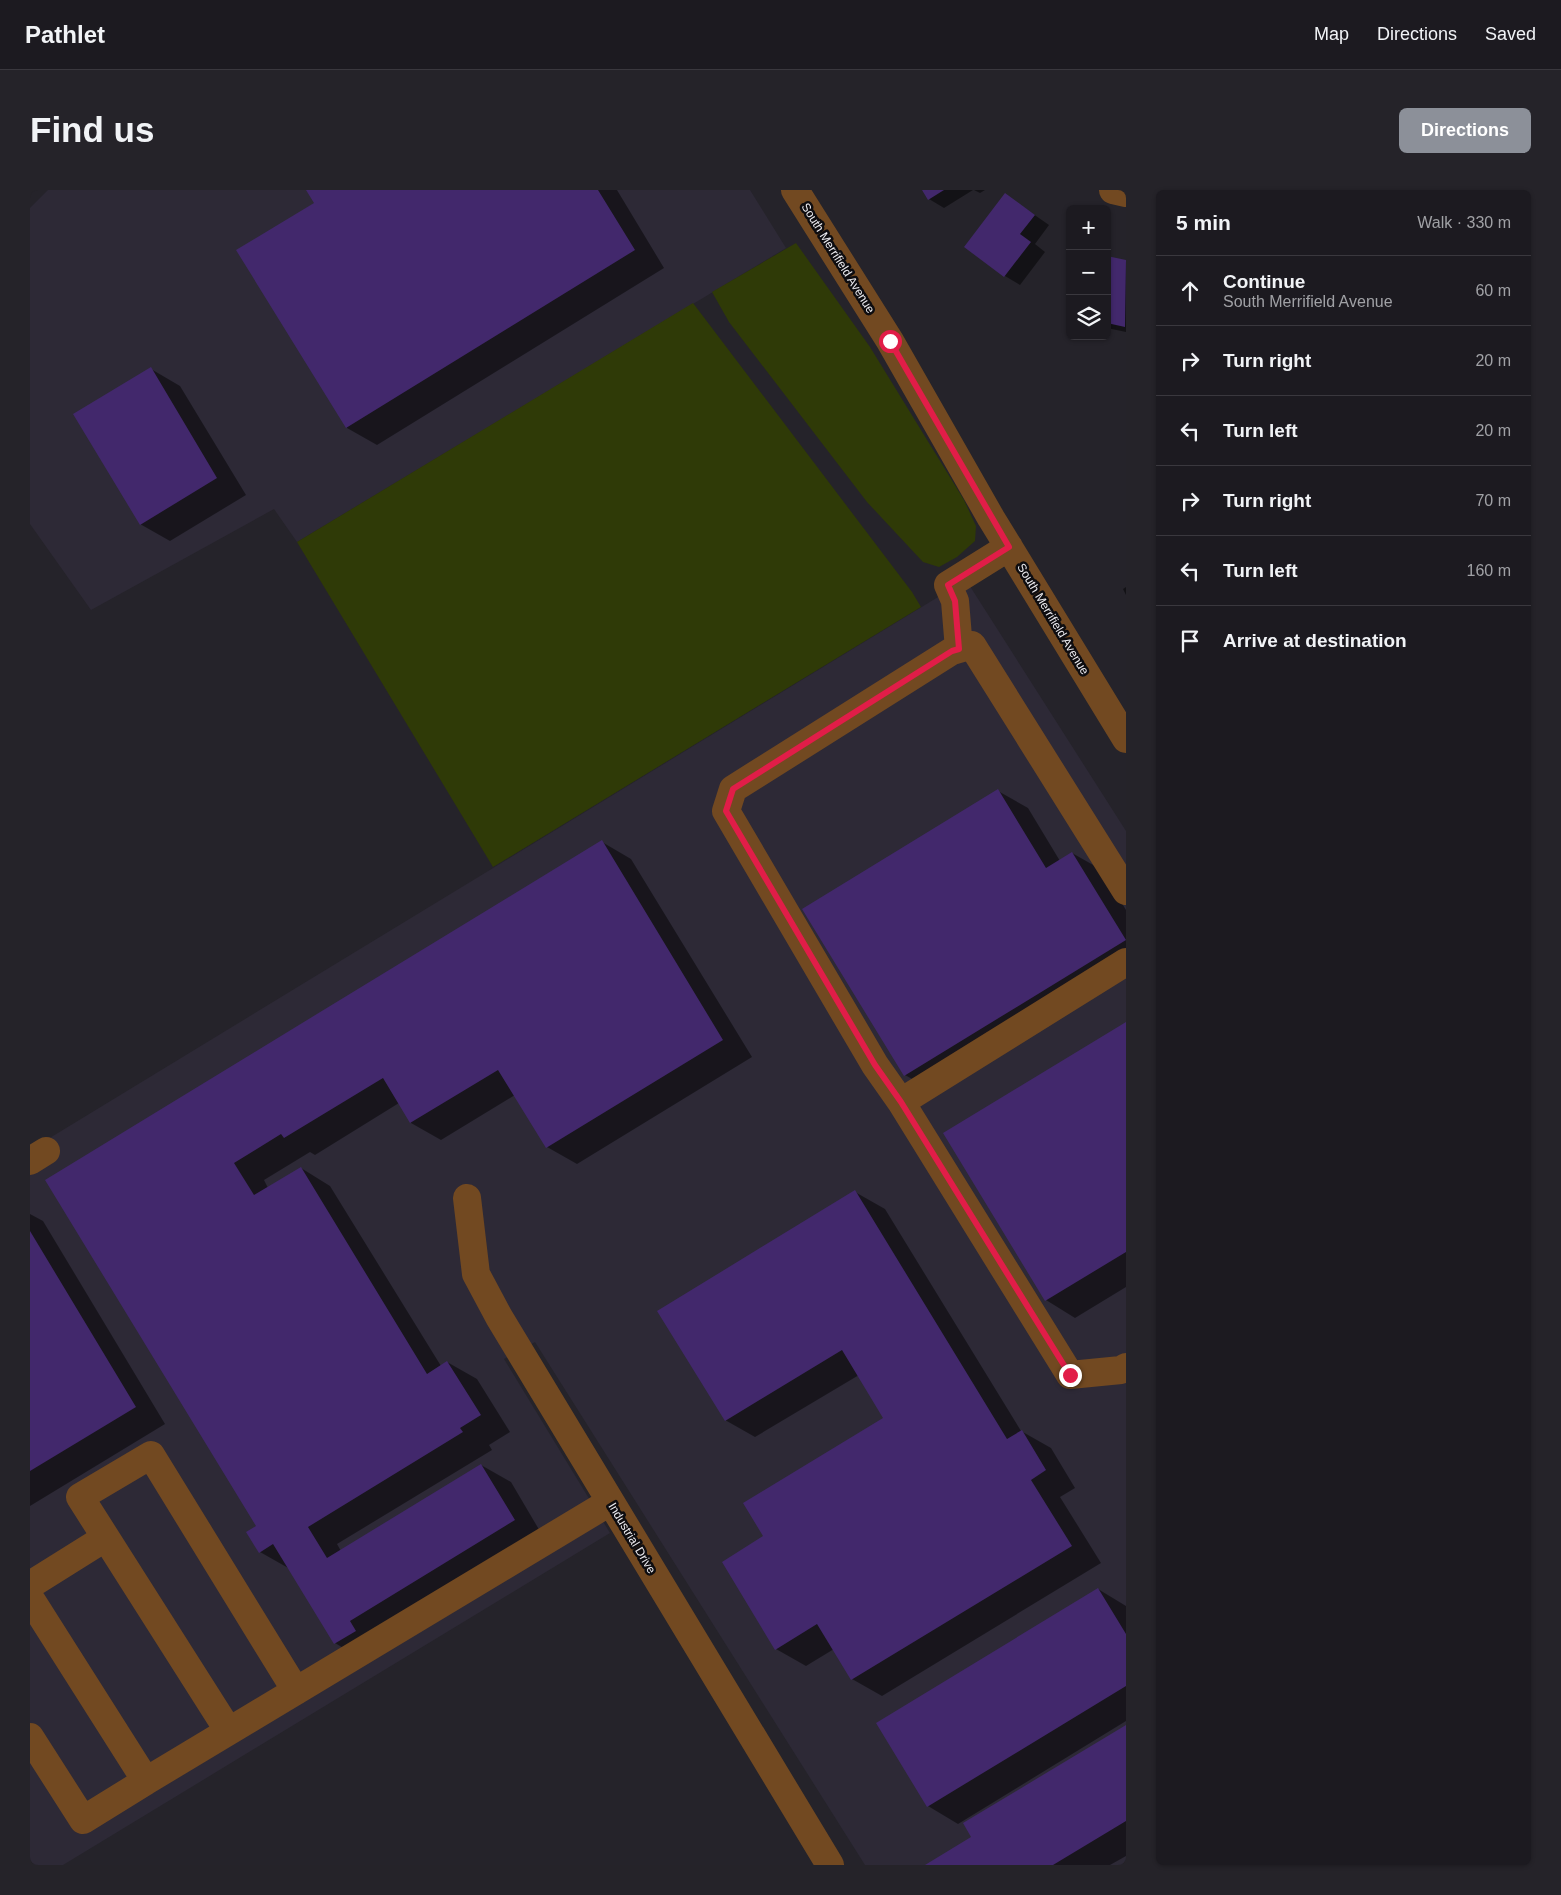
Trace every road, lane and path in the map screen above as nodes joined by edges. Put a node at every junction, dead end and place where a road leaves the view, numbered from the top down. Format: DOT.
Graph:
graph roads {
  1 [pos="794,190"];
  2 [pos="1113,190"];
  3 [pos="1126,193"];
  4 [pos="1009,547"];
  5 [pos="959,649"];
  6 [pos="1126,739"];
  7 [pos="1126,891"];
  8 [pos="1126,962"];
  9 [pos="901,1102"];
  10 [pos="467,1198"];
  11 [pos="1126,1367"];
  12 [pos="610,1502"];
  13 [pos="105,1538"];
  14 [pos="30,1585"];
  15 [pos="30,1598"];
  16 [pos="296,1691"];
  17 [pos="228,1730"];
  18 [pos="30,1737"];
  19 [pos="146,1781"];
  20 [pos="830,1865"];
  1 -- 4 [label="street, South Merrifield Avenue"];
  2 -- 3 [label="street"];
  4 -- 5 [label="street"];
  4 -- 6 [label="street, South Merrifield Avenue"];
  5 -- 7 [label="street"];
  5 -- 9 [label="street"];
  8 -- 9 [label="street"];
  9 -- 11 [label="street"];
  10 -- 12 [label="street, Industrial Drive"];
  12 -- 16 [label="street"];
  12 -- 20 [label="street, Industrial Drive"];
  13 -- 14 [label="street"];
  13 -- 16 [label="street"];
  13 -- 17 [label="street"];
  15 -- 19 [label="street"];
  16 -- 17 [label="street"];
  17 -- 19 [label="street"];
  18 -- 19 [label="street"];
}
